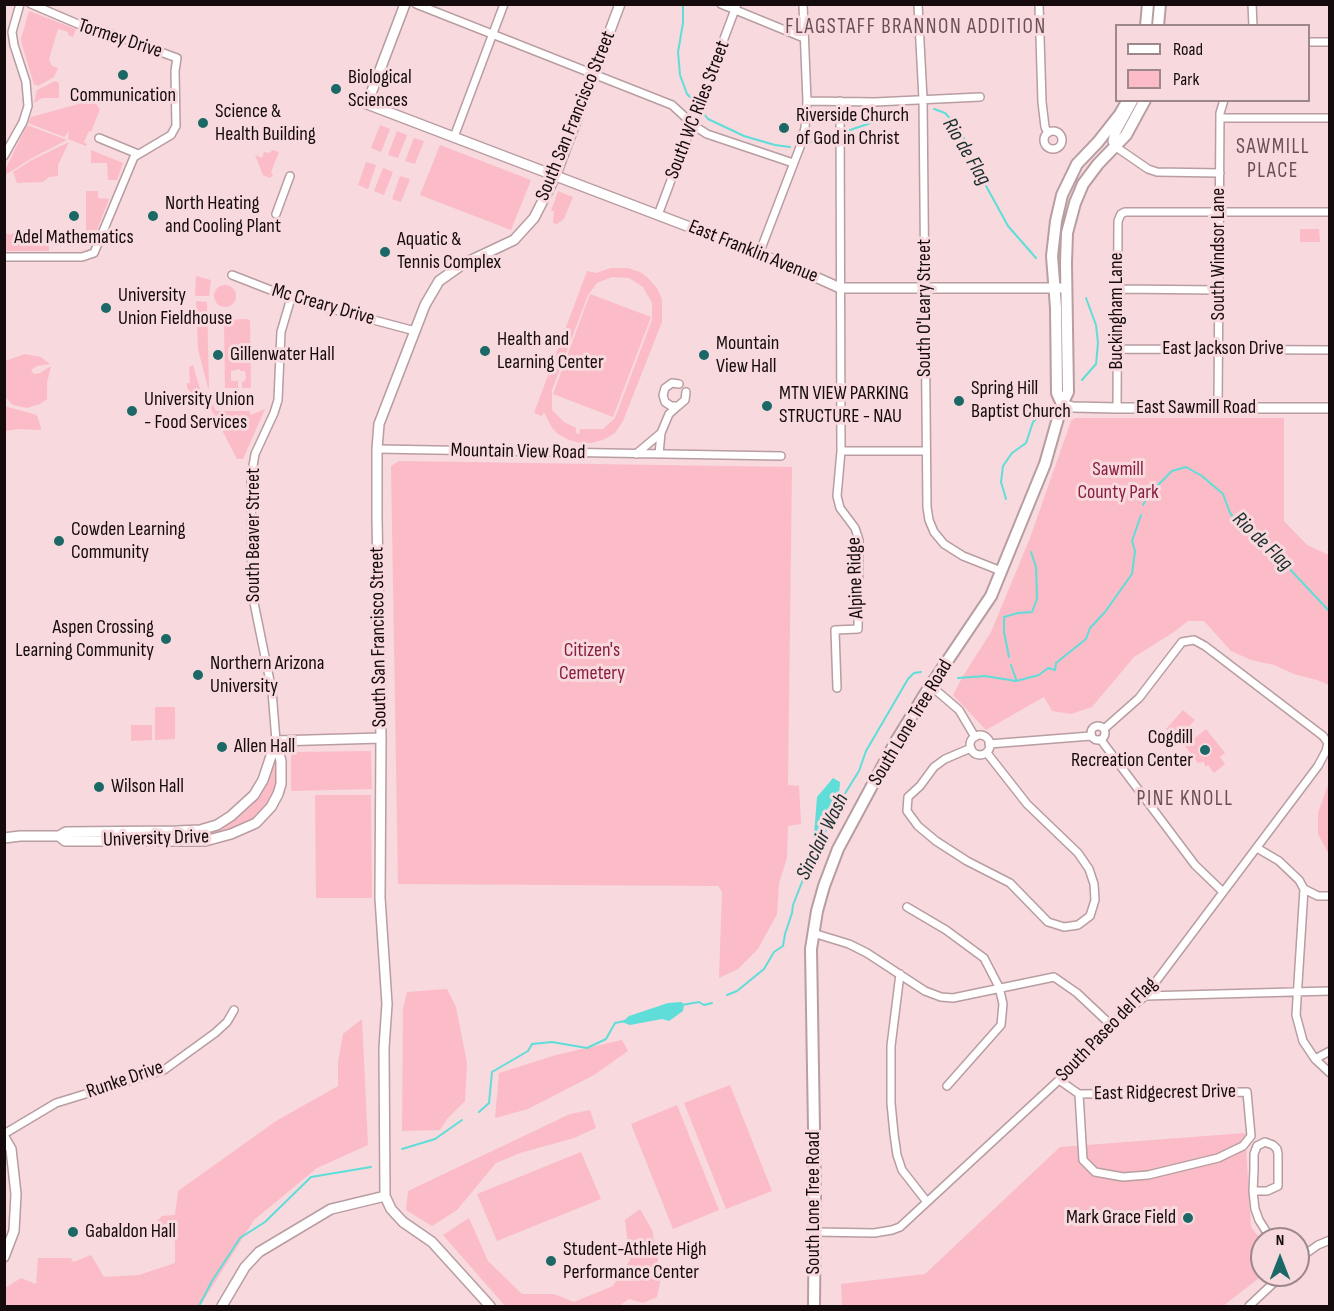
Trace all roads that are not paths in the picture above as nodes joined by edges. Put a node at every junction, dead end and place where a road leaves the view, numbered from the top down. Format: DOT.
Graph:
graph roads {
  1 [pos="20,4"];
  2 [pos="31,4"];
  3 [pos="405,4"];
  4 [pos="416,4"];
  5 [pos="504,4"];
  6 [pos="620,4"];
  7 [pos="721,4"];
  8 [pos="803,4"];
  9 [pos="918,4"];
  10 [pos="1039,4"];
  11 [pos="1148,4"];
  12 [pos="1160,4"];
  13 [pos="1252,4"];
  14 [pos="736,7"];
  15 [pos="1146,24"];
  16 [pos="1158,24"];
  17 [pos="1252,24"];
  18 [pos="492,35"];
  19 [pos="804,38"];
  20 [pos="1310,42"];
  21 [pos="1329,42"];
  22 [pos="593,74"];
  23 [pos="980,97"];
  24 [pos="923,99"];
  25 [pos="807,101"];
  26 [pos="840,101"];
  27 [pos="1127,102"];
  28 [pos="1132,102"];
  29 [pos="1144,102"];
  30 [pos="1224,102"];
  31 [pos="1220,118"];
  32 [pos="1329,118"];
  33 [pos="693,123"];
  34 [pos="1048,133"];
  35 [pos="454,137"];
  36 [pos="99,138"];
  37 [pos="1116,147"];
  38 [pos="138,154"];
  39 [pos="4,156"];
  40 [pos="792,163"];
  41 [pos="1220,173"];
  42 [pos="290,176"];
  43 [pos="555,177"];
  44 [pos="1220,212"];
  45 [pos="1329,212"];
  46 [pos="276,214"];
  47 [pos="658,215"];
  48 [pos="759,254"];
  49 [pos="4,257"];
  50 [pos="232,275"];
  51 [pos="840,288"];
  52 [pos="1054,288"];
  53 [pos="1066,288"];
  54 [pos="924,289"];
  55 [pos="1118,289"];
  56 [pos="1219,290"];
  57 [pos="291,298"];
  58 [pos="415,331"];
  59 [pos="1117,349"];
  60 [pos="1219,350"];
  61 [pos="1329,350"];
  62 [pos="679,384"];
  63 [pos="686,392"];
  64 [pos="665,402"];
  65 [pos="1062,404"];
  66 [pos="678,406"];
  67 [pos="1117,408"];
  68 [pos="1218,408"];
  69 [pos="1329,408"];
  70 [pos="669,414"];
  71 [pos="661,434"];
  72 [pos="377,449"];
  73 [pos="841,451"];
  74 [pos="926,451"];
  75 [pos="636,454"];
  76 [pos="659,454"];
  77 [pos="781,456"];
  78 [pos="1001,571"];
  79 [pos="931,686"];
  80 [pos="837,688"];
  81 [pos="1104,729"];
  82 [pos="1091,736"];
  83 [pos="975,737"];
  84 [pos="381,738"];
  85 [pos="1101,740"];
  86 [pos="276,741"];
  87 [pos="989,744"];
  88 [pos="971,748"];
  89 [pos="987,753"];
  90 [pos="59,836"];
  91 [pos="4,838"];
  92 [pos="1257,848"];
  93 [pos="1304,889"];
  94 [pos="1222,891"];
  95 [pos="1329,896"];
  96 [pos="907,907"];
  97 [pos="813,933"];
  98 [pos="900,974"];
  99 [pos="999,987"];
  100 [pos="1296,991"];
  101 [pos="1329,991"];
  102 [pos="1145,996"];
  103 [pos="234,1010"];
  104 [pos="1111,1025"];
  105 [pos="1329,1051"];
  106 [pos="1315,1059"];
  107 [pos="1329,1073"];
  108 [pos="1059,1080"];
  109 [pos="947,1086"];
  110 [pos="1079,1094"];
  111 [pos="4,1136"];
  112 [pos="1253,1191"];
  113 [pos="385,1196"];
  114 [pos="927,1202"];
  115 [pos="1263,1227"];
  116 [pos="814,1232"];
  117 [pos="1329,1240"];
  118 [pos="1310,1251"];
  119 [pos="4,1257"];
  120 [pos="1269,1287"];
  121 [pos="222,1306"];
  122 [pos="490,1306"];
  123 [pos="814,1306"];
  124 [pos="1249,1306"];
  1 -- 39 [label="street"];
  2 -- 38 [label="street, Tormey Drive"];
  3 -- 35 [label="street, East Franklin Avenue"];
  4 -- 18 [label="street"];
  5 -- 18 [label="street"];
  6 -- 22 [label="street, South San Francisco Street"];
  7 -- 14 [label="street"];
  8 -- 19 [label="street"];
  9 -- 24 [label="street, South O'Leary Street"];
  10 -- 34 [label="street"];
  11 -- 15 [label="main road"];
  12 -- 16 [label="main road"];
  13 -- 17 [label="street"];
  14 -- 19 [label="street"];
  14 -- 33 [label="street, South WC Riles Street"];
  18 -- 22 [label="street"];
  18 -- 35 [label="street"];
  19 -- 25 [label="street"];
  20 -- 21 [label="street"];
  22 -- 33 [label="street"];
  22 -- 43 [label="street, South San Francisco Street"];
  23 -- 24 [label="street"];
  24 -- 26 [label="street"];
  24 -- 54 [label="street, South O'Leary Street"];
  25 -- 26 [label="street"];
  25 -- 40 [label="street"];
  26 -- 51 [label="street"];
  27 -- 52 [label="main road, South Lone Tree Road"];
  28 -- 37 [label="street"];
  29 -- 37 [label="main road, South Lone Tree Road"];
  30 -- 31 [label="street, South Windsor Lane"];
  31 -- 32 [label="street"];
  31 -- 41 [label="street, South Windsor Lane"];
  33 -- 40 [label="street"];
  33 -- 47 [label="street, South WC Riles Street"];
  35 -- 43 [label="street, East Franklin Avenue"];
  36 -- 38 [label="street"];
  37 -- 41 [label="street"];
  37 -- 53 [label="main road, South Lone Tree Road"];
  38 -- 49 [label="street"];
  40 -- 48 [label="street"];
  41 -- 44 [label="street, South Windsor Lane"];
  42 -- 46 [label="street"];
  43 -- 47 [label="street, East Franklin Avenue"];
  43 -- 58 [label="street, South San Francisco Street"];
  44 -- 45 [label="street"];
  44 -- 55 [label="street, Buckingham Lane"];
  44 -- 56 [label="street, South Windsor Lane"];
  47 -- 48 [label="street, East Franklin Avenue"];
  48 -- 51 [label="street, East Franklin Avenue"];
  50 -- 57 [label="street, Mc Creary Drive"];
  51 -- 54 [label="street, East Franklin Avenue"];
  51 -- 73 [label="street"];
  52 -- 53 [label="street, East Franklin Avenue"];
  52 -- 54 [label="street, East Franklin Avenue"];
  52 -- 65 [label="main road, South Lone Tree Road"];
  53 -- 65 [label="main road, South Lone Tree Road"];
  54 -- 74 [label="street, South O'Leary Street"];
  55 -- 56 [label="street"];
  55 -- 59 [label="street, Buckingham Lane"];
  56 -- 60 [label="street, South Windsor Lane"];
  57 -- 58 [label="street, Mc Creary Drive"];
  57 -- 86 [label="street, South Beaver Street"];
  58 -- 72 [label="street, South San Francisco Street"];
  59 -- 60 [label="street, East Jackson Drive"];
  59 -- 67 [label="street, Buckingham Lane"];
  60 -- 61 [label="street, East Jackson Drive"];
  60 -- 68 [label="street, South Windsor Lane"];
  62 -- 64 [label="street"];
  63 -- 66 [label="street"];
  64 -- 66 [label="street"];
  64 -- 70 [label="street"];
  65 -- 67 [label="street, East Sawmill Road"];
  65 -- 78 [label="main road, South Lone Tree Road"];
  66 -- 70 [label="street"];
  67 -- 68 [label="street, East Sawmill Road"];
  68 -- 69 [label="street, East Sawmill Road"];
  70 -- 71 [label="street"];
  71 -- 75 [label="street"];
  71 -- 76 [label="street"];
  72 -- 75 [label="street, Mountain View Road"];
  72 -- 84 [label="street, South San Francisco Street"];
  73 -- 74 [label="street"];
  73 -- 80 [label="street, Alpine Ridge"];
  74 -- 78 [label="street, South O'Leary Street"];
  75 -- 76 [label="street, Mountain View Road"];
  76 -- 77 [label="street, Mountain View Road"];
  78 -- 79 [label="main road, South Lone Tree Road"];
  79 -- 83 [label="street"];
  79 -- 97 [label="main road, South Lone Tree Road"];
  81 -- 82 [label="street"];
  81 -- 85 [label="street"];
  81 -- 92 [label="street, South Paseo del Flag"];
  82 -- 85 [label="street"];
  82 -- 87 [label="street"];
  83 -- 87 [label="street"];
  83 -- 88 [label="street"];
  84 -- 86 [label="street"];
  84 -- 113 [label="street, South San Francisco Street"];
  85 -- 94 [label="street"];
  86 -- 90 [label="street, University Drive"];
  86 -- 90 [label="street, University Drive"];
  87 -- 89 [label="street"];
  88 -- 89 [label="street"];
  88 -- 89 [label="street"];
  90 -- 91 [label="street, University Drive"];
  92 -- 93 [label="street"];
  92 -- 94 [label="street, South Paseo del Flag"];
  93 -- 95 [label="street"];
  93 -- 100 [label="street"];
  94 -- 102 [label="street, South Paseo del Flag"];
  96 -- 99 [label="street"];
  97 -- 98 [label="street"];
  97 -- 116 [label="main road, South Lone Tree Road"];
  98 -- 99 [label="street"];
  98 -- 114 [label="street"];
  99 -- 104 [label="street"];
  99 -- 109 [label="street"];
  100 -- 101 [label="street"];
  100 -- 102 [label="street"];
  100 -- 106 [label="street"];
  102 -- 104 [label="street, South Paseo del Flag"];
  103 -- 111 [label="street, Runke Drive"];
  104 -- 108 [label="street, South Paseo del Flag"];
  105 -- 106 [label="street"];
  106 -- 107 [label="street"];
  108 -- 110 [label="street, East Ridgecrest Drive"];
  108 -- 114 [label="street, South Paseo del Flag"];
  110 -- 110 [label="street, East Ridgecrest Drive"];
  111 -- 119 [label="street"];
  112 -- 112 [label="street"];
  112 -- 115 [label="street"];
  113 -- 121 [label="street"];
  113 -- 122 [label="street"];
  114 -- 116 [label="street, South Paseo del Flag"];
  116 -- 123 [label="main road, South Lone Tree Road"];
  117 -- 118 [label="street"];
  120 -- 124 [label="street"];
}
